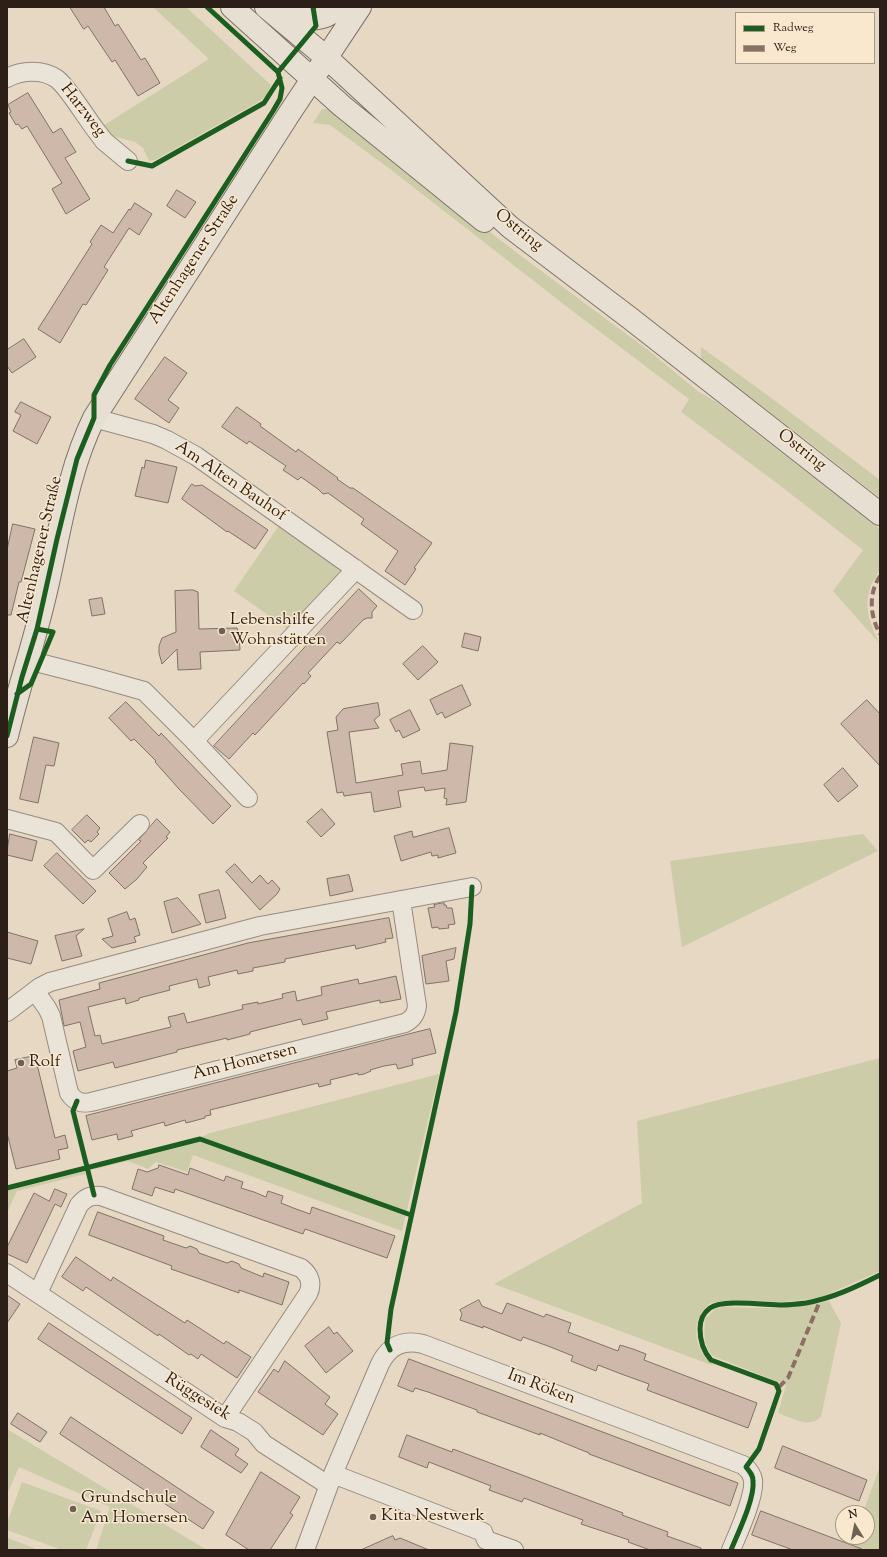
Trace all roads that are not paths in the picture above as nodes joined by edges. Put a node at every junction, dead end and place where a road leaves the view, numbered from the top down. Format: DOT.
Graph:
graph roads {
  1 [pos="232,7"];
  2 [pos="338,7"];
  3 [pos="360,7"];
  4 [pos="267,8"];
  5 [pos="327,58"];
  6 [pos="7,78"];
  7 [pos="312,79"];
  8 [pos="128,161"];
  9 [pos="721,390"];
  10 [pos="94,418"];
  11 [pos="880,514"];
  12 [pos="356,569"];
  13 [pos="413,610"];
  14 [pos="28,660"];
  15 [pos="7,736"];
  16 [pos="194,741"];
  17 [pos="248,798"];
  18 [pos="7,819"];
  19 [pos="140,824"];
  20 [pos="472,887"];
  21 [pos="401,900"];
  22 [pos="34,991"];
  23 [pos="7,1012"];
  24 [pos="7,1273"];
  25 [pos="38,1293"];
  26 [pos="225,1418"];
  27 [pos="330,1480"];
  28 [pos="305,1550"];
  29 [pos="514,1550"];
  30 [pos="731,1550"];
  1 -- 7 [label="main road, Ostring"];
  2 -- 4 [label="main road"];
  3 -- 5 [label="main road, Altenhagener Straße"];
  4 -- 5 [label="main road, Ostring"];
  5 -- 7 [label="main road, Altenhagener Straße"];
  5 -- 9 [label="main road, Ostring"];
  6 -- 8 [label="street, Harzweg"];
  7 -- 9 [label="main road, Ostring"];
  7 -- 10 [label="main road, Altenhagener Straße"];
  9 -- 11 [label="main road, Ostring"];
  10 -- 12 [label="street, Am Alten Bauhof"];
  10 -- 14 [label="main road, Altenhagener Straße"];
  12 -- 13 [label="street, Am Alten Bauhof"];
  12 -- 16 [label="street"];
  14 -- 15 [label="main road, Altenhagener Straße"];
  14 -- 16 [label="street"];
  16 -- 17 [label="street"];
  18 -- 19 [label="street"];
  20 -- 21 [label="street"];
  21 -- 22 [label="street"];
  21 -- 22 [label="street, Am Homersen"];
  22 -- 23 [label="street"];
  24 -- 25 [label="street, Rüggesiek"];
  25 -- 26 [label="street, Rüggesiek"];
  25 -- 26 [label="street"];
  26 -- 27 [label="street, Rüggesiek"];
  27 -- 28 [label="street"];
  27 -- 29 [label="street, Rüggesiek"];
  27 -- 30 [label="street, Im Röken"];
}
